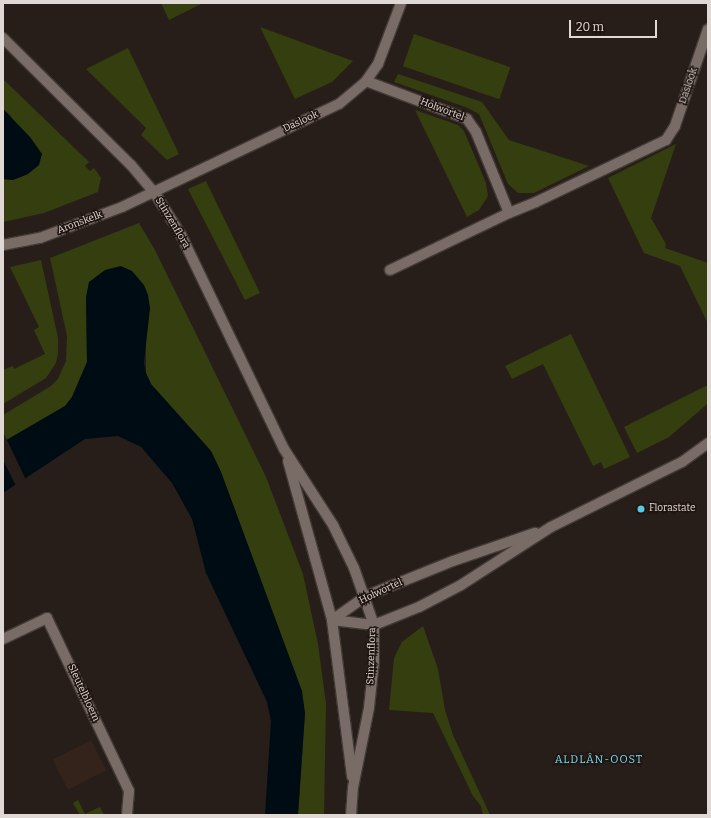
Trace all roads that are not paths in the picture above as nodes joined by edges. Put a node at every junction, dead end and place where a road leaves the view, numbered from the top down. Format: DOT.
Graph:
graph roads {
  1 [pos="401,3"];
  2 [pos="708,29"];
  3 [pos="3,38"];
  4 [pos="366,81"];
  5 [pos="154,192"];
  6 [pos="509,213"];
  7 [pos="3,245"];
  8 [pos="390,270"];
  9 [pos="708,442"];
  10 [pos="284,449"];
  11 [pos="551,527"];
  12 [pos="366,596"];
  13 [pos="332,620"];
  14 [pos="374,625"];
  15 [pos="3,639"];
  16 [pos="353,787"];
  17 [pos="127,815"];
  18 [pos="351,815"];
  1 -- 4 [label="street, Daslook"];
  2 -- 6 [label="street, Daslook"];
  3 -- 5 [label="street, Stinzenflora"];
  4 -- 5 [label="street, Daslook"];
  4 -- 6 [label="street, Holwortel"];
  5 -- 7 [label="street, Aronskelk"];
  5 -- 10 [label="street, Stinzenflora"];
  6 -- 8 [label="street"];
  9 -- 11 [label="street, Holwortel"];
  10 -- 12 [label="street, Stinzenflora"];
  10 -- 13 [label="street, Stinzenflora"];
  11 -- 12 [label="street, Holwortel"];
  11 -- 14 [label="street, Holwortel"];
  12 -- 13 [label="street, Holwortel"];
  12 -- 14 [label="street, Stinzenflora"];
  13 -- 14 [label="street, Holwortel"];
  13 -- 16 [label="street, Stinzenflora"];
  14 -- 16 [label="street, Stinzenflora"];
  15 -- 17 [label="street, Sleutelbloem"];
  16 -- 18 [label="street, Stinzenflora"];
}
